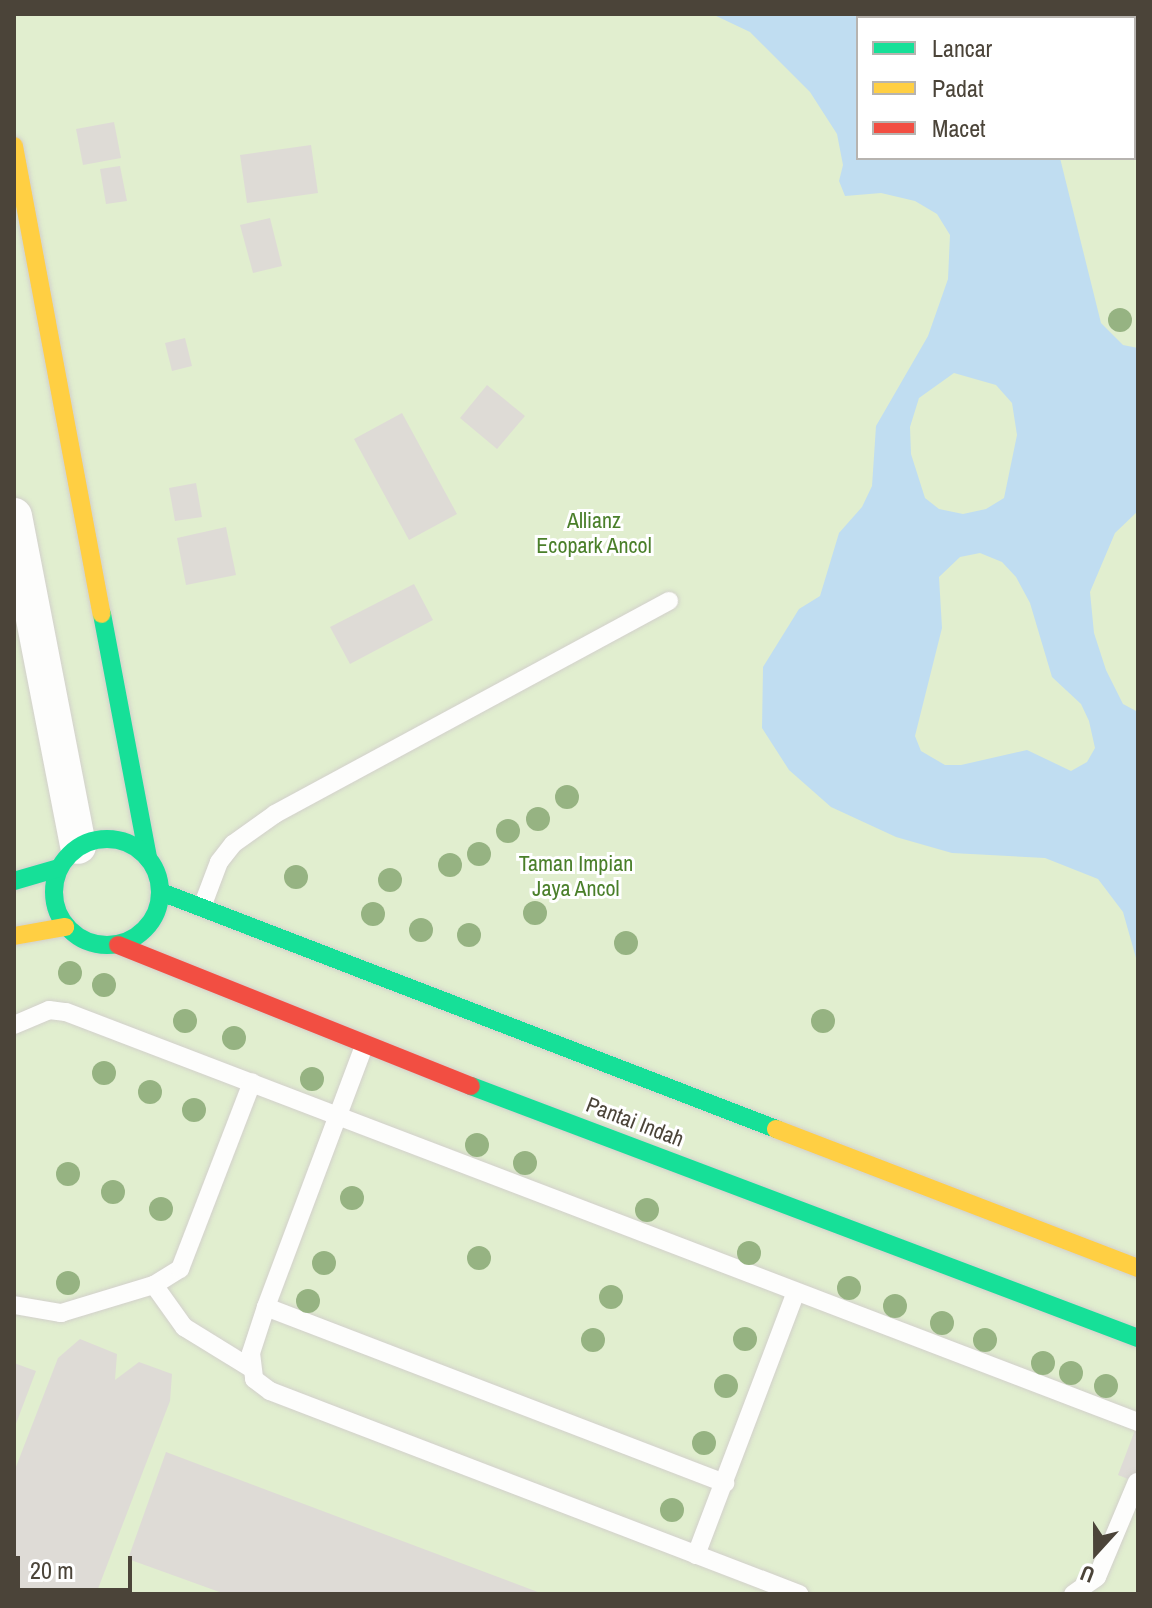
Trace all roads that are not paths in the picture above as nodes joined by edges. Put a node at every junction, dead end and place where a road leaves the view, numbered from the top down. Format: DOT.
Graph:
graph roads {
  1 [pos="14,146"];
  2 [pos="14,516"];
  3 [pos="669,601"];
  4 [pos="68,857"];
  5 [pos="148,857"];
  6 [pos="14,881"];
  7 [pos="161,892"];
  8 [pos="201,910"];
  9 [pos="65,927"];
  10 [pos="14,936"];
  11 [pos="118,945"];
  12 [pos="14,1025"];
  13 [pos="364,1046"];
  14 [pos="252,1082"];
  15 [pos="338,1115"];
  16 [pos="1138,1268"];
  17 [pos="154,1285"];
  18 [pos="796,1292"];
  19 [pos="14,1305"];
  20 [pos="266,1307"];
  21 [pos="1138,1338"];
  22 [pos="249,1367"];
  23 [pos="1138,1422"];
  24 [pos="1137,1482"];
  25 [pos="725,1483"];
  26 [pos="696,1555"];
  27 [pos="799,1594"];
  28 [pos="1073,1594"];
  1 -- 5 [label="street"];
  2 -- 4 [label="street"];
  3 -- 8 [label="lane"];
  4 -- 5 [label="street"];
  4 -- 6 [label="street"];
  4 -- 9 [label="street"];
  5 -- 7 [label="street"];
  7 -- 8 [label="street, Pantai Indah"];
  7 -- 11 [label="street"];
  8 -- 16 [label="street, Pantai Indah"];
  9 -- 10 [label="street"];
  9 -- 11 [label="street"];
  11 -- 13 [label="street, Pantai Indah"];
  12 -- 14 [label="lane"];
  13 -- 15 [label="lane"];
  13 -- 21 [label="street, Pantai Indah"];
  14 -- 15 [label="lane"];
  14 -- 17 [label="lane"];
  15 -- 18 [label="lane"];
  15 -- 20 [label="lane"];
  17 -- 19 [label="lane"];
  17 -- 22 [label="lane"];
  18 -- 23 [label="lane"];
  18 -- 25 [label="lane"];
  20 -- 22 [label="lane"];
  20 -- 25 [label="lane"];
  22 -- 26 [label="lane"];
  24 -- 28 [label="lane"];
  25 -- 26 [label="lane"];
  26 -- 27 [label="lane"];
}
